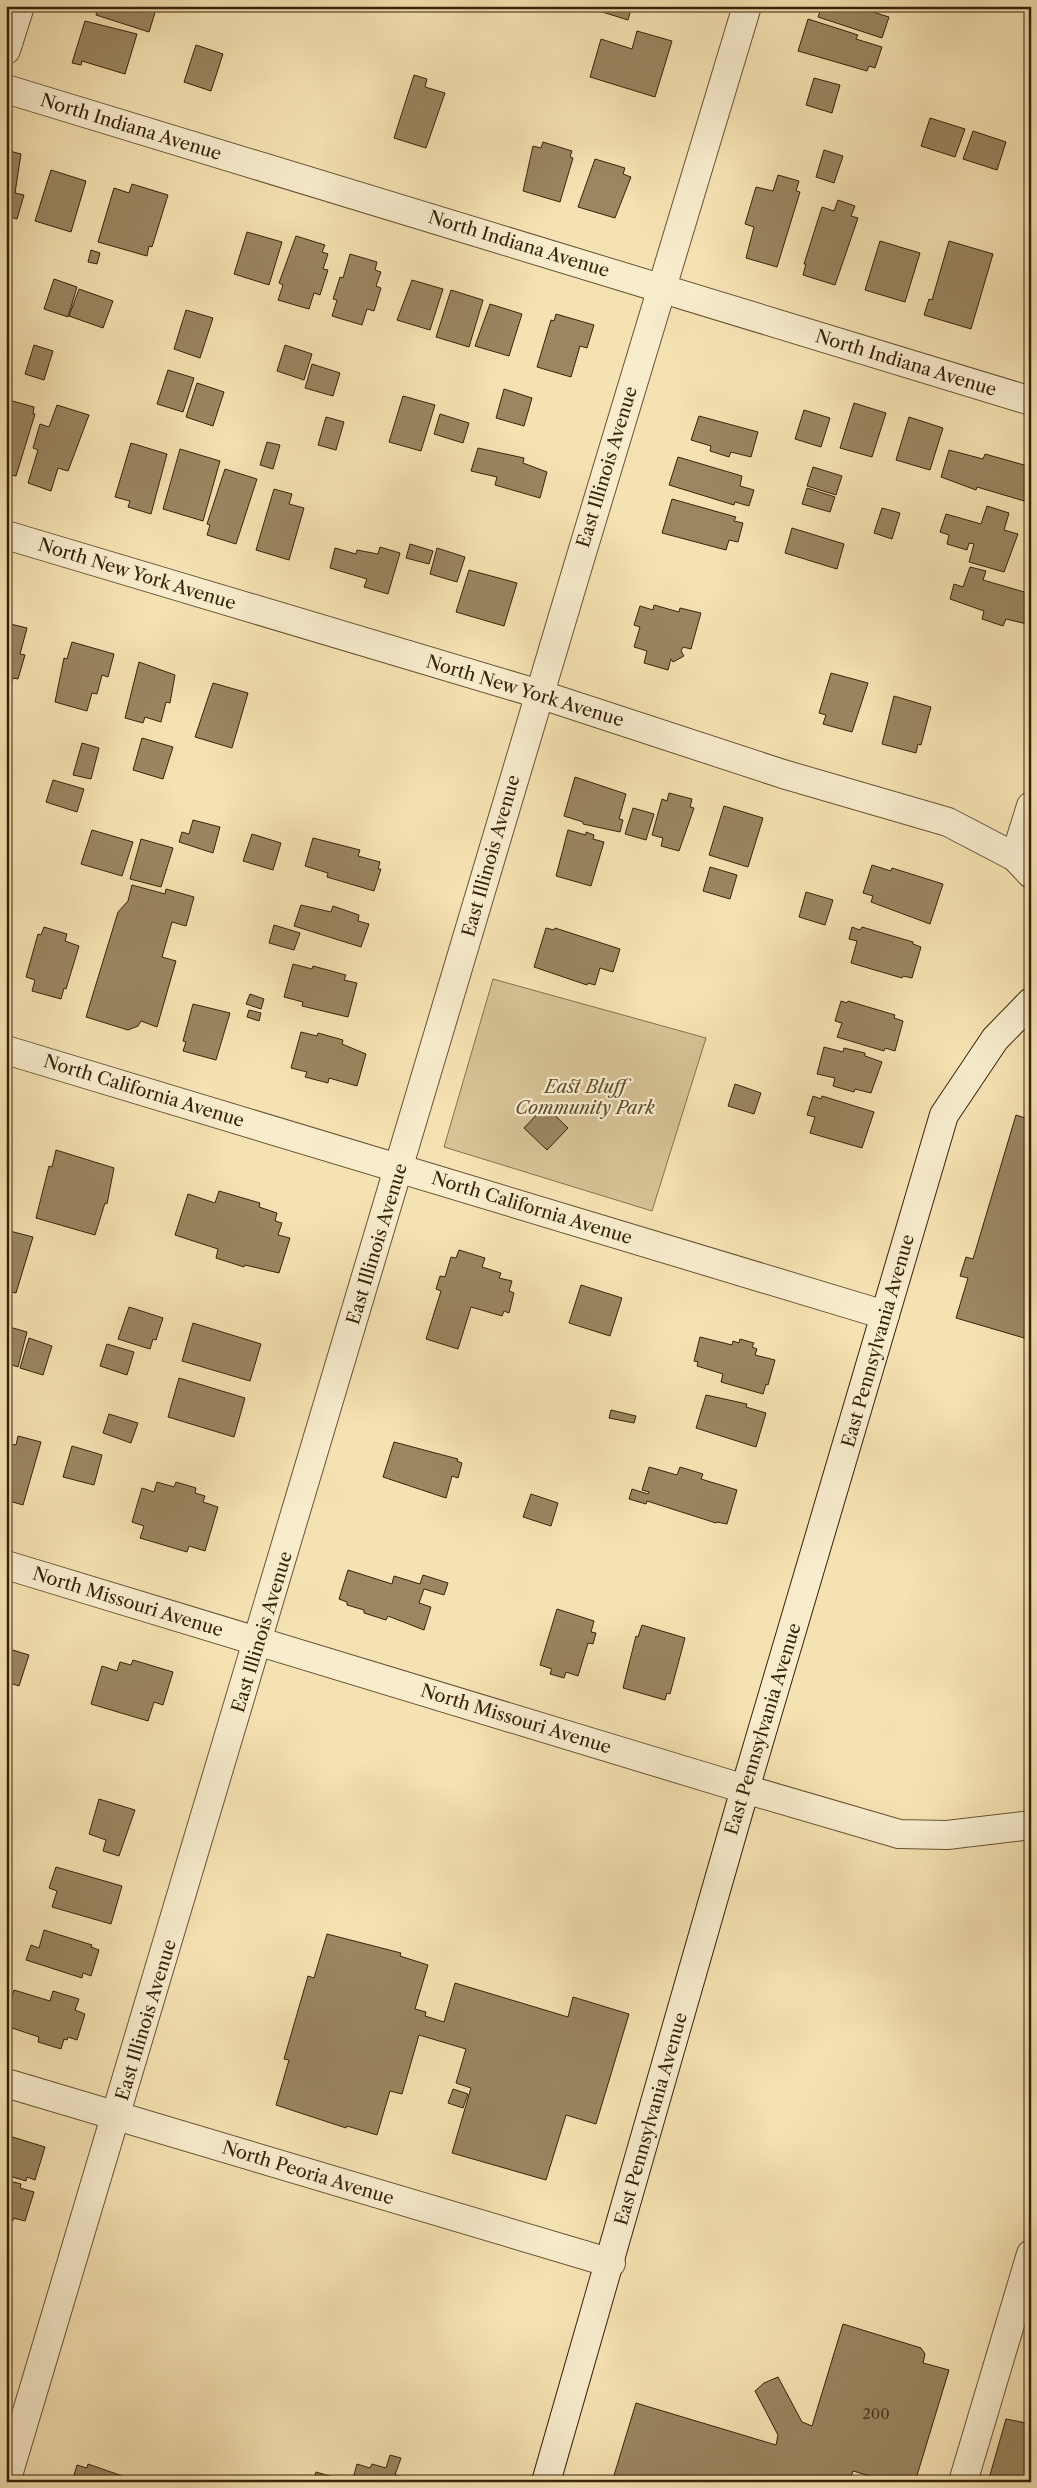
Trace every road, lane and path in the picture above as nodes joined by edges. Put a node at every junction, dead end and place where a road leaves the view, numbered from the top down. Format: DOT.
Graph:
graph roads {
  1 [pos="20,6"];
  2 [pos="747,6"];
  3 [pos="6,50"];
  4 [pos="6,88"];
  5 [pos="661,287"];
  6 [pos="1031,401"];
  7 [pos="6,535"];
  8 [pos="539,694"];
  9 [pos="1031,806"];
  10 [pos="1023,865"];
  11 [pos="1031,1002"];
  12 [pos="6,1050"];
  13 [pos="400,1168"];
  14 [pos="885,1315"];
  15 [pos="6,1566"];
  16 [pos="260,1641"];
  17 [pos="745,1789"];
  18 [pos="1031,1825"];
  19 [pos="6,2083"];
  20 [pos="117,2116"];
  21 [pos="1031,2254"];
  22 [pos="611,2263"];
  23 [pos="6,2482"];
  24 [pos="546,2482"];
  25 [pos="963,2482"];
  1 -- 3 [label="street"];
  2 -- 5 [label="street, East Illinois Avenue"];
  4 -- 5 [label="street, North Indiana Avenue"];
  5 -- 6 [label="street, North Indiana Avenue"];
  5 -- 8 [label="street, East Illinois Avenue"];
  7 -- 8 [label="street, North New York Avenue"];
  8 -- 10 [label="street, North New York Avenue"];
  8 -- 13 [label="street, East Illinois Avenue"];
  9 -- 10 [label="street"];
  11 -- 14 [label="street, East Pennsylvania Avenue"];
  12 -- 13 [label="street, North California Avenue"];
  13 -- 14 [label="street, North California Avenue"];
  13 -- 16 [label="street, East Illinois Avenue"];
  14 -- 17 [label="street, East Pennsylvania Avenue"];
  15 -- 16 [label="street, North Missouri Avenue"];
  16 -- 17 [label="street, North Missouri Avenue"];
  16 -- 20 [label="street, East Illinois Avenue"];
  17 -- 18 [label="street, North Missouri Avenue"];
  17 -- 22 [label="street, East Pennsylvania Avenue"];
  19 -- 20 [label="street, North Peoria Avenue"];
  20 -- 22 [label="street, North Peoria Avenue"];
  20 -- 23 [label="street, East Illinois Avenue"];
  21 -- 25 [label="street"];
  22 -- 24 [label="street, East Pennsylvania Avenue"];
}
